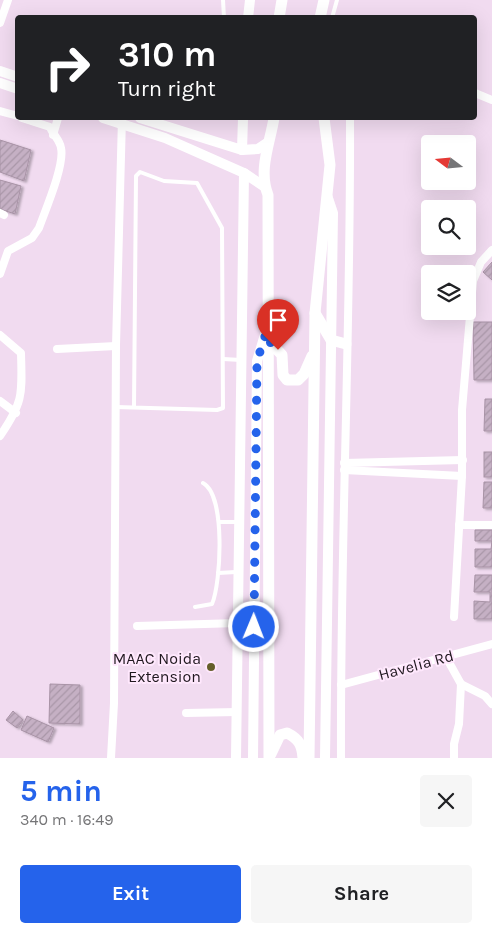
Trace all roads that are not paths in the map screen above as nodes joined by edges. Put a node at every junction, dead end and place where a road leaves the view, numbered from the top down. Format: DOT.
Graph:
graph roads {
  1 [pos="8,0"];
  2 [pos="223,0"];
  3 [pos="250,0"];
  4 [pos="282,0"];
  5 [pos="337,0"];
  6 [pos="325,1"];
  7 [pos="224,15"];
  8 [pos="248,15"];
  9 [pos="280,15"];
  10 [pos="321,15"];
  11 [pos="333,15"];
  12 [pos="0,23"];
  13 [pos="0,71"];
  14 [pos="15,76"];
  15 [pos="0,83"];
  16 [pos="15,87"];
  17 [pos="477,94"];
  18 [pos="492,100"];
  19 [pos="0,111"];
  20 [pos="15,115"];
  21 [pos="29,120"];
  22 [pos="57,120"];
  23 [pos="121,120"];
  24 [pos="146,120"];
  25 [pos="244,120"];
  26 [pos="273,120"];
  27 [pos="324,120"];
  28 [pos="350,120"];
  29 [pos="53,135"];
  30 [pos="267,143"];
  31 [pos="242,150"];
  32 [pos="244,173"];
  33 [pos="265,187"];
  34 [pos="325,199"];
  35 [pos="492,250"];
  36 [pos="0,274"];
  37 [pos="315,313"];
  38 [pos="269,324"];
  39 [pos="0,335"];
  40 [pos="331,340"];
  41 [pos="269,341"];
  42 [pos="346,344"];
  43 [pos="116,346"];
  44 [pos="56,349"];
  45 [pos="315,350"];
  46 [pos="223,359"];
  47 [pos="242,360"];
  48 [pos="0,401"];
  49 [pos="116,406"];
  50 [pos="134,407"];
  51 [pos="16,413"];
  52 [pos="0,436"];
  53 [pos="463,460"];
  54 [pos="344,467"];
  55 [pos="462,476"];
  56 [pos="202,483"];
  57 [pos="220,522"];
  58 [pos="239,522"];
  59 [pos="459,525"];
  60 [pos="492,525"];
  61 [pos="239,572"];
  62 [pos="218,573"];
  63 [pos="195,607"];
  64 [pos="454,617"];
  65 [pos="238,623"];
  66 [pos="137,626"];
  67 [pos="492,644"];
  68 [pos="446,656"];
  69 [pos="461,684"];
  70 [pos="341,685"];
  71 [pos="492,704"];
  72 [pos="237,712"];
  73 [pos="186,713"];
  74 [pos="111,758"];
  75 [pos="236,758"];
  76 [pos="253,758"];
  77 [pos="269,758"];
  78 [pos="303,758"];
  79 [pos="309,758"];
  80 [pos="325,758"];
  81 [pos="341,758"];
  82 [pos="454,758"];
  1 -- 12 [label="street"];
  2 -- 7 [label="lane"];
  3 -- 8 [label="street"];
  4 -- 9 [label="main road"];
  5 -- 11 [label="lane"];
  6 -- 10 [label="main road"];
  13 -- 14 [label="street"];
  15 -- 16 [label="street"];
  17 -- 18 [label="street"];
  19 -- 20 [label="street"];
  21 -- 29 [label="street"];
  22 -- 29 [label="street"];
  23 -- 32 [label="street"];
  23 -- 43 [label="street"];
  24 -- 31 [label="street"];
  25 -- 31 [label="street"];
  26 -- 30 [label="main road"];
  27 -- 34 [label="main road"];
  28 -- 42 [label="street"];
  29 -- 36 [label="street"];
  30 -- 31 [label="street"];
  30 -- 33 [label="main road"];
  32 -- 33 [label="street"];
  32 -- 47 [label="street"];
  33 -- 38 [label="main road"];
  34 -- 37 [label="main road"];
  34 -- 40 [label="street"];
  35 -- 53 [label="street"];
  37 -- 40 [label="main road"];
  37 -- 45 [label="main road"];
  38 -- 41 [label="main road"];
  38 -- 76 [label="street"];
  39 -- 51 [label="street"];
  40 -- 42 [label="main road"];
  40 -- 80 [label="street"];
  41 -- 45 [label="main road"];
  41 -- 77 [label="main road"];
  42 -- 54 [label="street"];
  43 -- 44 [label="street"];
  43 -- 49 [label="street"];
  45 -- 79 [label="main road"];
  46 -- 47 [label="lane"];
  46 -- 50 [label="lane"];
  46 -- 50 [label="lane"];
  47 -- 58 [label="street"];
  48 -- 51 [label="street"];
  49 -- 50 [label="lane"];
  49 -- 74 [label="street"];
  51 -- 52 [label="street"];
  53 -- 54 [label="street"];
  53 -- 55 [label="street"];
  54 -- 55 [label="street"];
  54 -- 70 [label="street"];
  55 -- 59 [label="street"];
  56 -- 57 [label="lane"];
  57 -- 58 [label="lane"];
  57 -- 62 [label="lane"];
  58 -- 61 [label="street"];
  59 -- 60 [label="street"];
  59 -- 64 [label="street"];
  61 -- 62 [label="lane"];
  61 -- 65 [label="street"];
  62 -- 63 [label="lane"];
  65 -- 66 [label="street"];
  65 -- 72 [label="street"];
  67 -- 68 [label="street, Havelia Rd"];
  68 -- 69 [label="street"];
  68 -- 70 [label="street, Havelia Rd"];
  69 -- 71 [label="street"];
  69 -- 82 [label="street"];
  70 -- 81 [label="street"];
  72 -- 73 [label="street"];
  72 -- 75 [label="street"];
  77 -- 78 [label="main road"];
}
